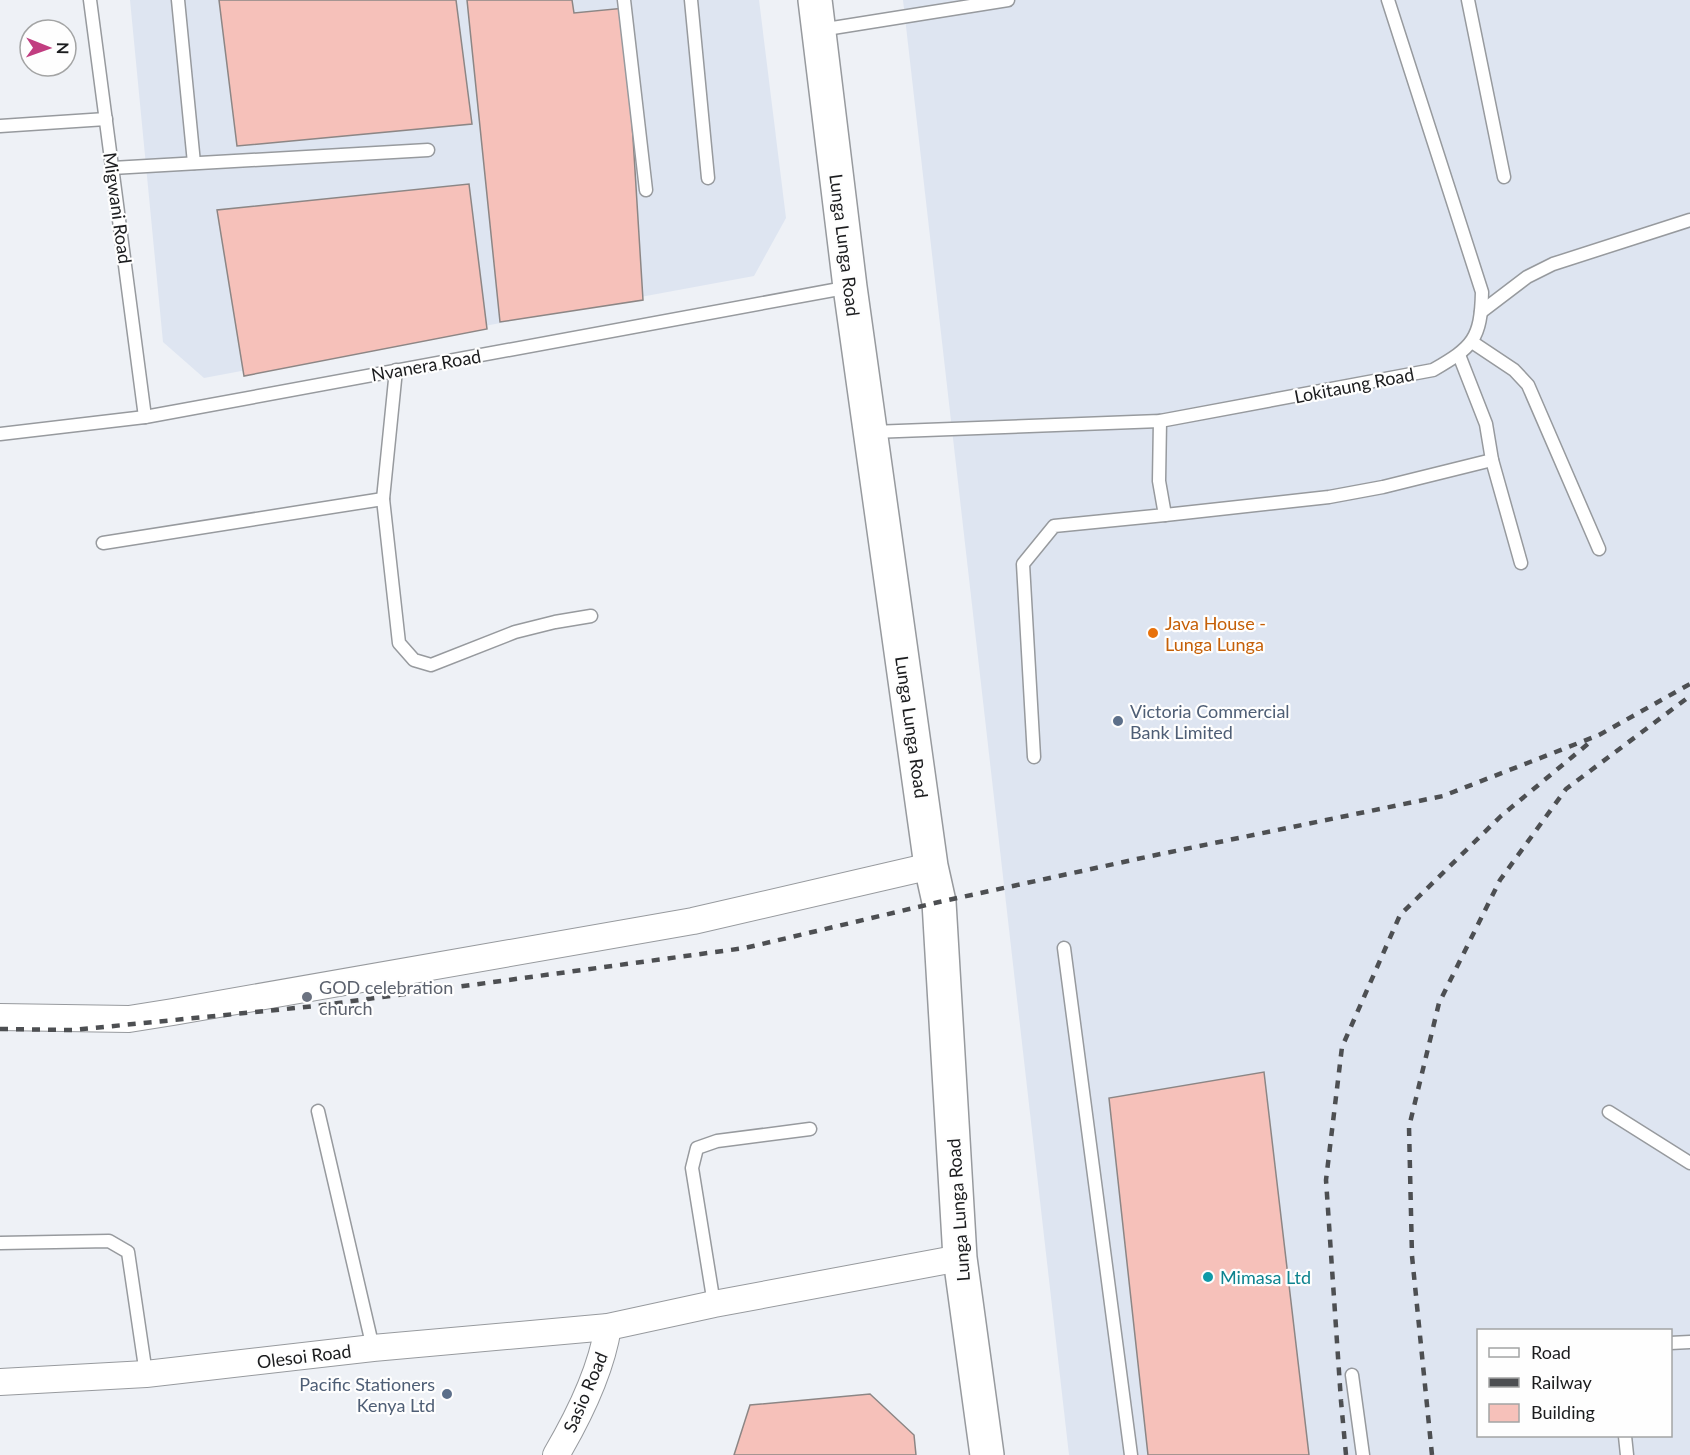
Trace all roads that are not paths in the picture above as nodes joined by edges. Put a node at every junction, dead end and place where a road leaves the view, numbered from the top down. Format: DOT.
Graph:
graph roads {
  1 [pos="90,0"];
  2 [pos="178,0"];
  3 [pos="624,0"];
  4 [pos="691,0"];
  5 [pos="1008,0"];
  6 [pos="1388,0"];
  7 [pos="1468,0"];
  8 [pos="817,15"];
  9 [pos="106,119"];
  10 [pos="0,126"];
  11 [pos="428,150"];
  12 [pos="194,164"];
  13 [pos="112,168"];
  14 [pos="1504,177"];
  15 [pos="708,178"];
  16 [pos="646,190"];
  17 [pos="1690,220"];
  18 [pos="850,287"];
  19 [pos="1481,312"];
  20 [pos="1472,342"];
  21 [pos="1459,355"];
  22 [pos="396,370"];
  23 [pos="145,417"];
  24 [pos="1160,421"];
  25 [pos="871,432"];
  26 [pos="0,434"];
  27 [pos="1492,460"];
  28 [pos="383,499"];
  29 [pos="1165,514"];
  30 [pos="103,543"];
  31 [pos="1599,549"];
  32 [pos="1521,562"];
  33 [pos="591,616"];
  34 [pos="1034,758"];
  35 [pos="931,866"];
  36 [pos="1064,948"];
  37 [pos="0,1017"];
  38 [pos="318,1111"];
  39 [pos="1610,1112"];
  40 [pos="810,1130"];
  41 [pos="1690,1163"];
  42 [pos="0,1244"];
  43 [pos="960,1258"];
  44 [pos="714,1304"];
  45 [pos="608,1327"];
  46 [pos="1690,1342"];
  47 [pos="1672,1343"];
  48 [pos="373,1348"];
  49 [pos="146,1374"];
  50 [pos="1352,1375"];
  51 [pos="0,1382"];
  52 [pos="1625,1437"];
  53 [pos="556,1455"];
  54 [pos="987,1455"];
  55 [pos="1131,1455"];
  56 [pos="1363,1455"];
  57 [pos="1627,1455"];
  1 -- 9 [label="lane, Migwani Road"];
  2 -- 12 [label="lane"];
  3 -- 16 [label="lane"];
  4 -- 15 [label="lane"];
  5 -- 8 [label="lane"];
  6 -- 19 [label="lane, Lokitaung Road"];
  7 -- 14 [label="lane"];
  8 -- 18 [label="main road, Lunga Lunga Road"];
  9 -- 10 [label="lane"];
  9 -- 13 [label="lane, Migwani Road"];
  11 -- 12 [label="lane"];
  12 -- 13 [label="lane"];
  13 -- 23 [label="lane, Migwani Road"];
  17 -- 19 [label="lane"];
  18 -- 22 [label="lane, Nvanera Road"];
  18 -- 25 [label="main road, Lunga Lunga Road"];
  19 -- 20 [label="lane, Lokitaung Road"];
  20 -- 21 [label="lane, Lokitaung Road"];
  20 -- 31 [label="lane"];
  21 -- 24 [label="lane, Lokitaung Road"];
  21 -- 27 [label="lane"];
  22 -- 23 [label="lane, Nvanera Road"];
  22 -- 28 [label="lane"];
  23 -- 26 [label="lane, Nvanera Road"];
  24 -- 25 [label="lane, Lokitaung Road"];
  24 -- 29 [label="lane"];
  25 -- 35 [label="main road, Lunga Lunga Road"];
  27 -- 29 [label="lane"];
  27 -- 32 [label="lane"];
  28 -- 30 [label="lane"];
  28 -- 33 [label="lane"];
  29 -- 34 [label="lane"];
  35 -- 37 [label="street"];
  35 -- 43 [label="main road, Lunga Lunga Road"];
  36 -- 55 [label="lane"];
  38 -- 48 [label="lane"];
  39 -- 41 [label="lane"];
  40 -- 44 [label="lane"];
  42 -- 49 [label="lane"];
  43 -- 44 [label="street, Olesoi Road"];
  43 -- 54 [label="main road, Lunga Lunga Road"];
  44 -- 45 [label="street, Olesoi Road"];
  45 -- 48 [label="street, Olesoi Road"];
  45 -- 53 [label="street, Sasio Road"];
  46 -- 47 [label="lane"];
  48 -- 49 [label="street, Olesoi Road"];
  49 -- 51 [label="street, Olesoi Road"];
  50 -- 56 [label="lane"];
  52 -- 57 [label="lane"];
}
